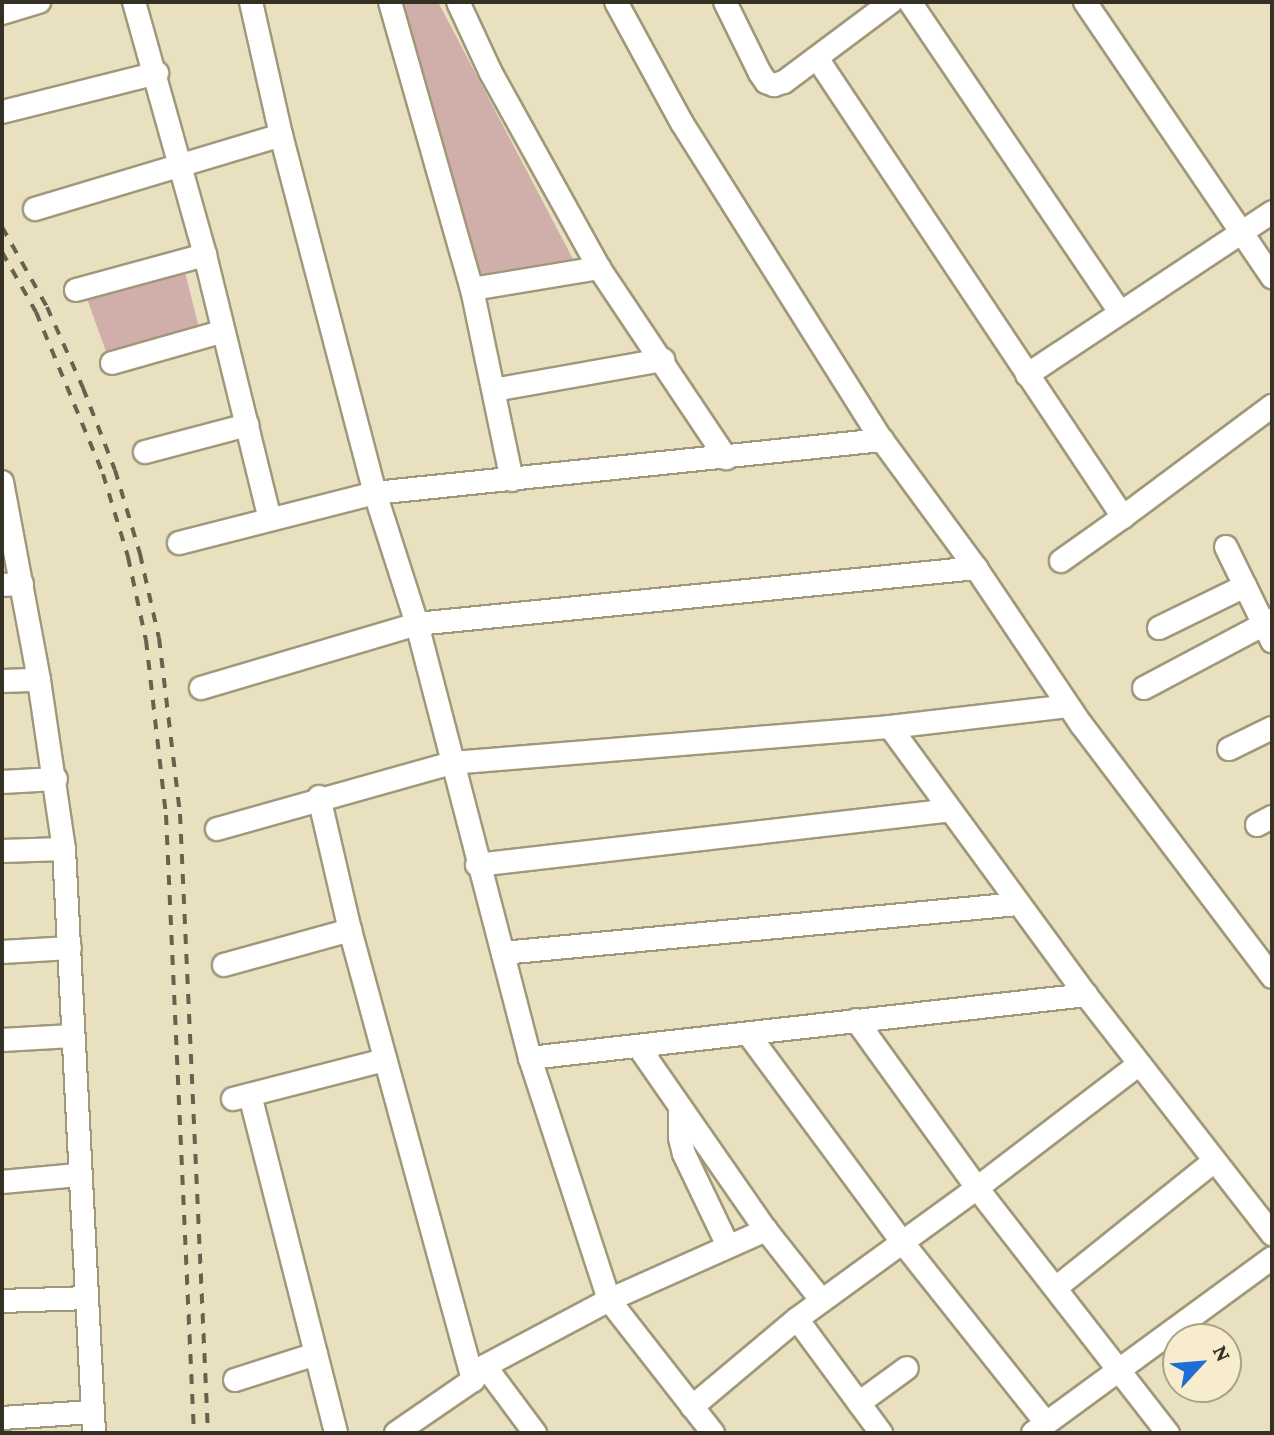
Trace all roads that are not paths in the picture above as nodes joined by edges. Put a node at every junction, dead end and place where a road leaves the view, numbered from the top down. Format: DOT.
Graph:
graph roads {
  1 [pos="39,2"];
  2 [pos="134,2"];
  3 [pos="251,2"];
  4 [pos="390,2"];
  5 [pos="458,2"];
  6 [pos="616,2"];
  7 [pos="725,2"];
  8 [pos="891,2"];
  9 [pos="910,2"];
  10 [pos="1085,2"];
  11 [pos="2,13"];
  12 [pos="817,58"];
  13 [pos="157,73"];
  14 [pos="2,112"];
  15 [pos="281,135"];
  16 [pos="181,166"];
  17 [pos="35,209"];
  18 [pos="1272,212"];
  19 [pos="1242,231"];
  20 [pos="205,255"];
  21 [pos="599,268"];
  22 [pos="1272,277"];
  23 [pos="472,289"];
  24 [pos="76,290"];
  25 [pos="1120,312"];
  26 [pos="224,331"];
  27 [pos="663,360"];
  28 [pos="112,363"];
  29 [pos="1027,375"];
  30 [pos="494,390"];
  31 [pos="1272,406"];
  32 [pos="247,425"];
  33 [pos="882,440"];
  34 [pos="145,452"];
  35 [pos="726,458"];
  36 [pos="512,480"];
  37 [pos="2,482"];
  38 [pos="375,493"];
  39 [pos="1123,517"];
  40 [pos="270,519"];
  41 [pos="179,543"];
  42 [pos="1226,547"];
  43 [pos="1061,561"];
  44 [pos="976,568"];
  45 [pos="12,584"];
  46 [pos="1245,586"];
  47 [pos="417,624"];
  48 [pos="1159,628"];
  49 [pos="1269,629"];
  50 [pos="39,680"];
  51 [pos="2,681"];
  52 [pos="201,688"];
  53 [pos="1144,688"];
  54 [pos="1068,706"];
  55 [pos="890,727"];
  56 [pos="1272,728"];
  57 [pos="1229,749"];
  58 [pos="452,763"];
  59 [pos="56,779"];
  60 [pos="2,782"];
  61 [pos="319,797"];
  62 [pos="950,810"];
  63 [pos="217,829"];
  64 [pos="64,849"];
  65 [pos="2,851"];
  66 [pos="477,865"];
  67 [pos="1018,904"];
  68 [pos="350,930"];
  69 [pos="70,948"];
  70 [pos="2,952"];
  71 [pos="503,953"];
  72 [pos="224,965"];
  73 [pos="1272,977"];
  74 [pos="1086,995"];
  75 [pos="856,1020"];
  76 [pos="749,1035"];
  77 [pos="72,1036"];
  78 [pos="2,1040"];
  79 [pos="638,1046"];
  80 [pos="530,1058"];
  81 [pos="385,1060"];
  82 [pos="1139,1064"];
  83 [pos="680,1107"];
  84 [pos="1214,1161"];
  85 [pos="78,1175"];
  86 [pos="2,1182"];
  87 [pos="977,1188"];
  88 [pos="766,1230"];
  89 [pos="1272,1234"];
  90 [pos="903,1243"];
  91 [pos="728,1246"];
  92 [pos="1272,1258"];
  93 [pos="1057,1287"];
  94 [pos="86,1298"];
  95 [pos="609,1300"];
  96 [pos="2,1301"];
  97 [pos="822,1301"];
  98 [pos="797,1319"];
  99 [pos="316,1354"];
  100 [pos="907,1368"];
  101 [pos="1119,1371"];
  102 [pos="479,1373"];
  103 [pos="235,1380"];
  104 [pos="859,1403"];
  105 [pos="692,1407"];
  106 [pos="2,1418"];
  107 [pos="93,1423"];
  108 [pos="1039,1428"];
  109 [pos="336,1433"];
  110 [pos="396,1433"];
  111 [pos="535,1433"];
  112 [pos="713,1433"];
  113 [pos="881,1433"];
  114 [pos="1168,1433"];
  1 -- 11 [label="street"];
  2 -- 13 [label="street"];
  3 -- 15 [label="street"];
  4 -- 23 [label="street"];
  5 -- 21 [label="street"];
  6 -- 33 [label="street"];
  7 -- 12 [label="street"];
  8 -- 12 [label="street"];
  9 -- 25 [label="street"];
  10 -- 19 [label="street"];
  12 -- 29 [label="street"];
  13 -- 14 [label="street"];
  13 -- 16 [label="street"];
  15 -- 16 [label="street"];
  15 -- 38 [label="street"];
  16 -- 17 [label="street"];
  16 -- 20 [label="street"];
  18 -- 19 [label="street"];
  19 -- 22 [label="street"];
  19 -- 25 [label="street"];
  20 -- 24 [label="street"];
  20 -- 26 [label="street"];
  21 -- 23 [label="street"];
  21 -- 27 [label="street"];
  23 -- 30 [label="street"];
  25 -- 29 [label="street"];
  26 -- 28 [label="street"];
  26 -- 32 [label="street"];
  27 -- 30 [label="street"];
  27 -- 35 [label="street"];
  29 -- 39 [label="street"];
  30 -- 36 [label="street"];
  31 -- 39 [label="street"];
  32 -- 34 [label="street"];
  32 -- 40 [label="street"];
  33 -- 35 [label="street"];
  33 -- 44 [label="street"];
  35 -- 36 [label="street"];
  36 -- 38 [label="street"];
  37 -- 45 [label="street"];
  38 -- 40 [label="street"];
  38 -- 47 [label="street"];
  39 -- 43 [label="street"];
  40 -- 41 [label="street"];
  42 -- 46 [label="street"];
  44 -- 47 [label="street"];
  44 -- 54 [label="street"];
  45 -- 50 [label="street"];
  46 -- 48 [label="street"];
  46 -- 49 [label="street"];
  47 -- 52 [label="street"];
  47 -- 58 [label="street"];
  49 -- 53 [label="street"];
  50 -- 51 [label="street"];
  50 -- 59 [label="street"];
  54 -- 55 [label="street"];
  54 -- 73 [label="street"];
  55 -- 58 [label="street"];
  55 -- 62 [label="street"];
  56 -- 57 [label="street"];
  58 -- 61 [label="street"];
  58 -- 66 [label="street"];
  59 -- 60 [label="street"];
  59 -- 64 [label="street"];
  61 -- 63 [label="street"];
  61 -- 68 [label="street"];
  62 -- 66 [label="street"];
  62 -- 67 [label="street"];
  64 -- 65 [label="street"];
  64 -- 69 [label="street"];
  66 -- 71 [label="street"];
  67 -- 71 [label="street"];
  67 -- 74 [label="street"];
  68 -- 72 [label="street"];
  68 -- 81 [label="street"];
  69 -- 70 [label="street"];
  69 -- 77 [label="street"];
  71 -- 80 [label="street"];
  74 -- 75 [label="street"];
  74 -- 82 [label="street"];
  75 -- 76 [label="street"];
  75 -- 87 [label="street"];
  76 -- 79 [label="street"];
  76 -- 90 [label="street"];
  77 -- 78 [label="street"];
  77 -- 85 [label="street"];
  79 -- 80 [label="street"];
  79 -- 83 [label="street"];
  80 -- 95 [label="street"];
  81 -- 99 [label="street"];
  81 -- 102 [label="street"];
  82 -- 84 [label="street"];
  82 -- 87 [label="street"];
  83 -- 88 [label="street"];
  83 -- 91 [label="street"];
  84 -- 89 [label="street"];
  84 -- 93 [label="street"];
  85 -- 86 [label="street"];
  85 -- 94 [label="street"];
  87 -- 90 [label="street"];
  87 -- 93 [label="street"];
  88 -- 91 [label="street"];
  88 -- 97 [label="street"];
  90 -- 97 [label="street"];
  90 -- 108 [label="street"];
  91 -- 95 [label="street"];
  92 -- 101 [label="street"];
  93 -- 101 [label="street"];
  94 -- 96 [label="street"];
  94 -- 107 [label="street"];
  95 -- 102 [label="street"];
  95 -- 105 [label="street"];
  97 -- 98 [label="street"];
  98 -- 104 [label="street"];
  98 -- 105 [label="street"];
  99 -- 103 [label="street"];
  99 -- 109 [label="street"];
  100 -- 104 [label="street"];
  101 -- 108 [label="street"];
  101 -- 114 [label="street"];
  102 -- 110 [label="street"];
  102 -- 111 [label="street"];
  104 -- 113 [label="street"];
  105 -- 112 [label="street"];
  106 -- 107 [label="street"];
}
